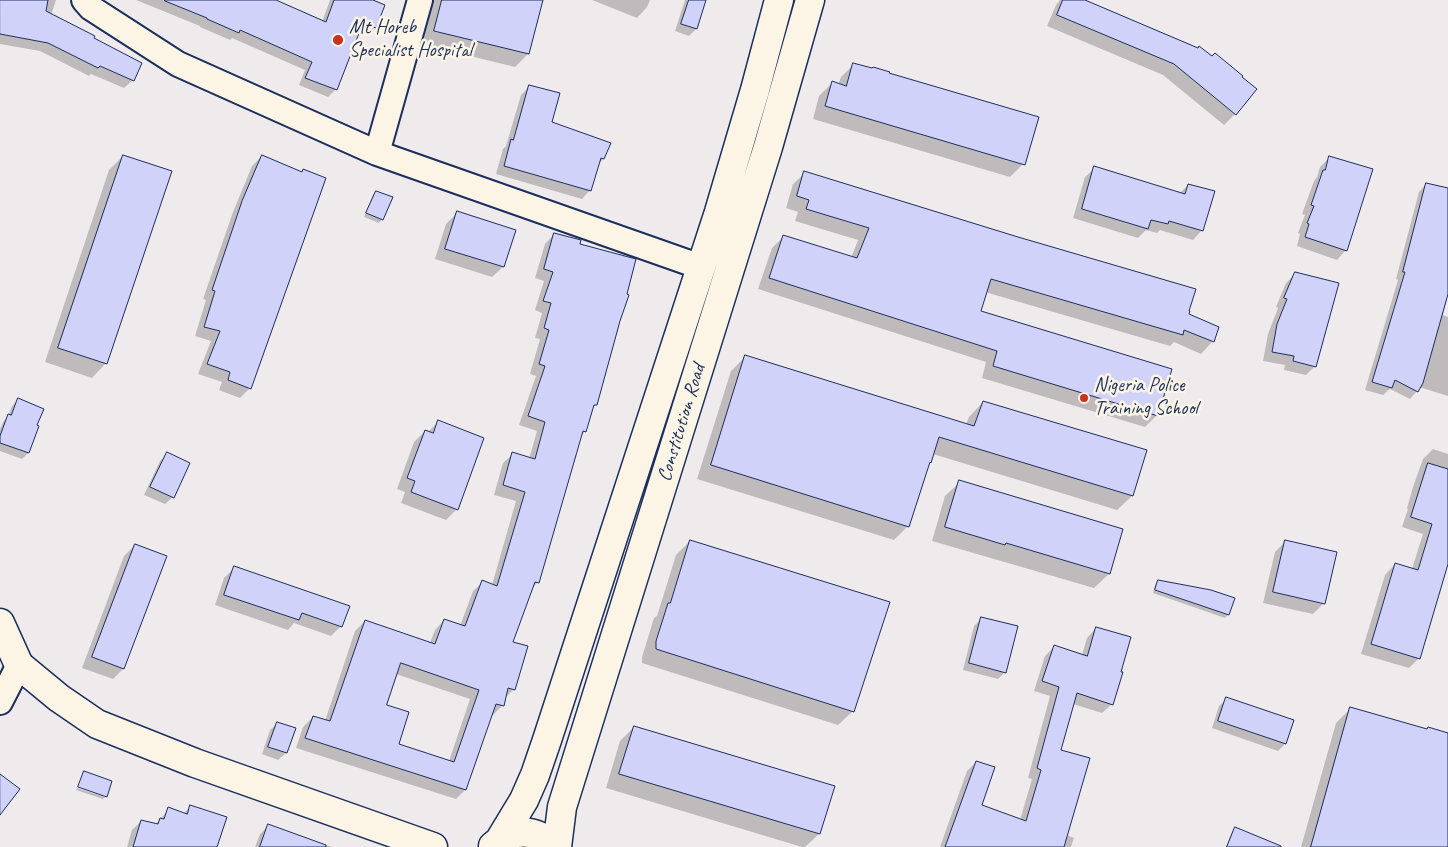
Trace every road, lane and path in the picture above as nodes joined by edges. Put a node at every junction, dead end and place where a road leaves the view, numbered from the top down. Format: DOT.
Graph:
graph roads {
  1 [pos="84,0"];
  2 [pos="420,0"];
  3 [pos="779,0"];
  4 [pos="810,0"];
  5 [pos="377,153"];
  6 [pos="701,267"];
  7 [pos="0,623"];
  8 [pos="19,665"];
  9 [pos="0,702"];
  10 [pos="493,845"];
  11 [pos="432,847"];
  12 [pos="452,847"];
  13 [pos="555,847"];
  1 -- 5 [label="street"];
  2 -- 5 [label="street"];
  3 -- 6 [label="main road, Constitution Road"];
  4 -- 13 [label="main road, Constitution Road"];
  5 -- 6 [label="street"];
  6 -- 10 [label="main road, Constitution Road"];
  7 -- 8 [label="main road"];
  8 -- 9 [label="street"];
  8 -- 11 [label="main road"];
  10 -- 13 [label="main road"];
  11 -- 12 [label="main road"];
}
